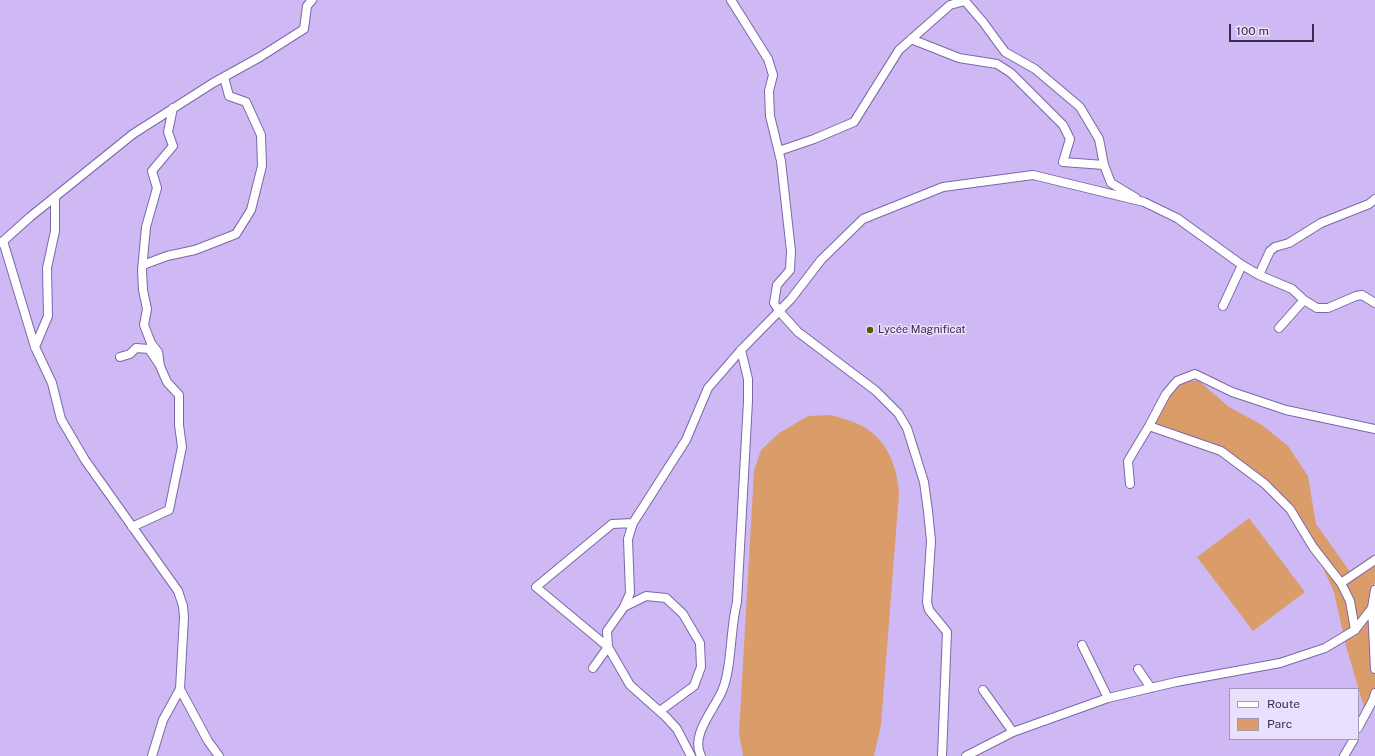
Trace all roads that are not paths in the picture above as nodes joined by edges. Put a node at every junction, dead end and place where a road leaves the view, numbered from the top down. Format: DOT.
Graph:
graph roads {
  1 [pos="312,0"];
  2 [pos="731,0"];
  3 [pos="911,38"];
  4 [pos="224,77"];
  5 [pos="173,108"];
  6 [pos="779,151"];
  7 [pos="1104,165"];
  8 [pos="55,197"];
  9 [pos="1375,198"];
  10 [pos="1144,202"];
  11 [pos="2,242"];
  12 [pos="143,265"];
  13 [pos="1242,265"];
  14 [pos="1259,275"];
  15 [pos="1304,300"];
  16 [pos="1375,303"];
  17 [pos="1223,306"];
  18 [pos="779,311"];
  19 [pos="1279,328"];
  20 [pos="35,347"];
  21 [pos="741,350"];
  22 [pos="120,356"];
  23 [pos="160,366"];
  24 [pos="1149,426"];
  25 [pos="1375,429"];
  26 [pos="1130,484"];
  27 [pos="633,523"];
  28 [pos="132,527"];
  29 [pos="1375,560"];
  30 [pos="1342,583"];
  31 [pos="1375,590"];
  32 [pos="624,607"];
  33 [pos="1372,608"];
  34 [pos="1356,630"];
  35 [pos="1082,645"];
  36 [pos="608,647"];
  37 [pos="593,668"];
  38 [pos="1375,668"];
  39 [pos="1138,669"];
  40 [pos="1151,688"];
  41 [pos="180,689"];
  42 [pos="983,690"];
  43 [pos="1375,693"];
  44 [pos="1108,698"];
  45 [pos="660,711"];
  46 [pos="1359,726"];
  47 [pos="1013,732"];
  48 [pos="1353,740"];
  49 [pos="152,756"];
  50 [pos="219,756"];
  51 [pos="691,756"];
  52 [pos="700,756"];
  53 [pos="942,756"];
  54 [pos="966,756"];
  55 [pos="1344,756"];
  1 -- 4 [label="street"];
  2 -- 6 [label="street"];
  3 -- 6 [label="street"];
  3 -- 7 [label="street"];
  3 -- 7 [label="street"];
  4 -- 5 [label="street"];
  4 -- 12 [label="street"];
  5 -- 8 [label="street"];
  5 -- 12 [label="street"];
  6 -- 18 [label="street"];
  7 -- 10 [label="street"];
  8 -- 11 [label="street"];
  8 -- 20 [label="street"];
  9 -- 14 [label="street"];
  10 -- 13 [label="street"];
  10 -- 18 [label="street"];
  11 -- 20 [label="street"];
  12 -- 23 [label="street"];
  13 -- 14 [label="street"];
  13 -- 17 [label="street"];
  14 -- 15 [label="street"];
  15 -- 16 [label="street"];
  15 -- 19 [label="street"];
  18 -- 21 [label="street"];
  18 -- 53 [label="street"];
  20 -- 28 [label="street"];
  21 -- 27 [label="street"];
  21 -- 52 [label="street"];
  22 -- 23 [label="street"];
  23 -- 28 [label="street"];
  24 -- 25 [label="street"];
  24 -- 26 [label="street"];
  24 -- 30 [label="street"];
  27 -- 32 [label="street"];
  27 -- 36 [label="street"];
  28 -- 41 [label="street"];
  29 -- 30 [label="street"];
  30 -- 34 [label="street"];
  31 -- 33 [label="street"];
  32 -- 36 [label="street"];
  32 -- 45 [label="street"];
  33 -- 34 [label="street"];
  33 -- 38 [label="street"];
  34 -- 40 [label="street"];
  35 -- 44 [label="street"];
  36 -- 37 [label="street"];
  36 -- 45 [label="street"];
  39 -- 40 [label="street"];
  40 -- 44 [label="street"];
  41 -- 49 [label="street"];
  41 -- 50 [label="street"];
  42 -- 47 [label="street"];
  43 -- 46 [label="street"];
  44 -- 47 [label="street"];
  45 -- 51 [label="street"];
  47 -- 54 [label="street"];
  48 -- 55 [label="street"];
}
